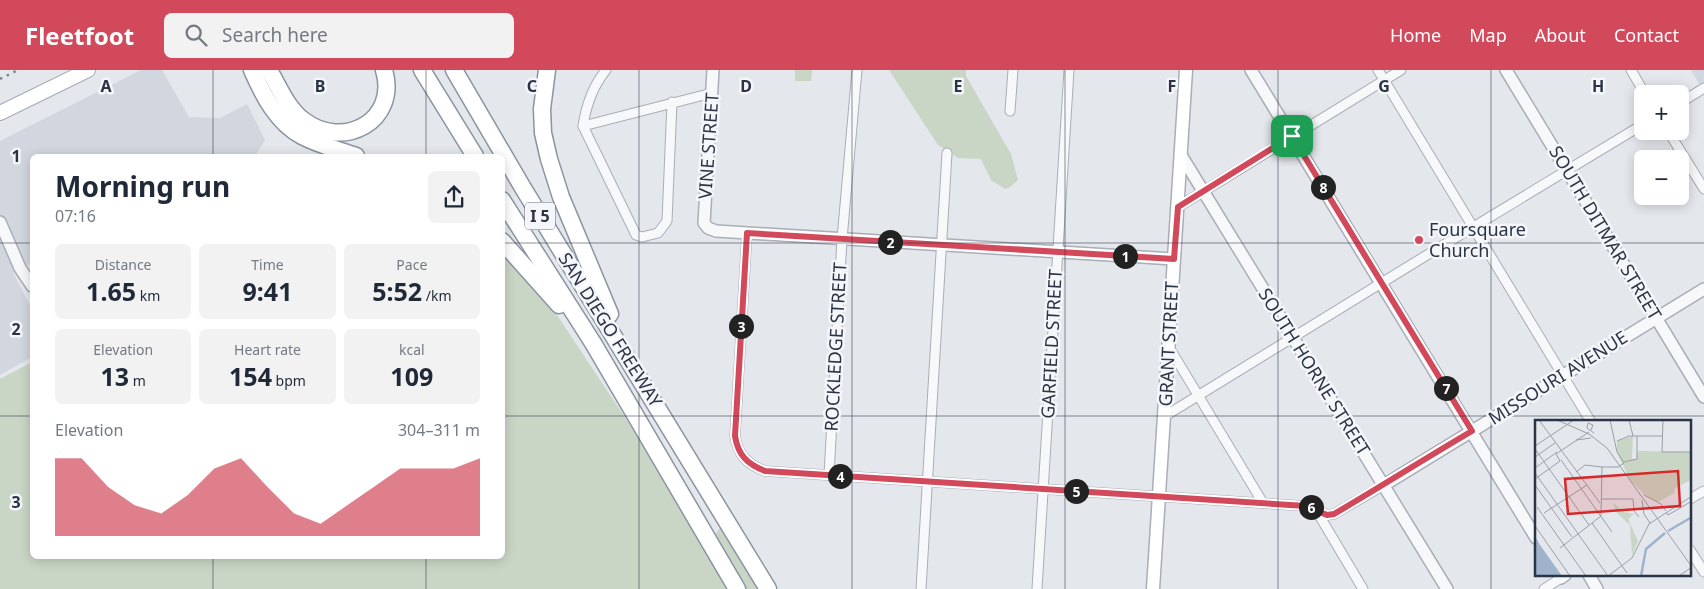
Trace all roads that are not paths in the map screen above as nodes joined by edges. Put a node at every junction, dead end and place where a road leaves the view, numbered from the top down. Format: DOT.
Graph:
graph roads {
  1 [pos="88,70"];
  2 [pos="252,70"];
  3 [pos="269,70"];
  4 [pos="384,70"];
  5 [pos="422,70"];
  6 [pos="454,70"];
  7 [pos="547,70"];
  8 [pos="713,70"];
  9 [pos="857,70"];
  10 [pos="1013,70"];
  11 [pos="1069,70"];
  12 [pos="1186,70"];
  13 [pos="1251,70"];
  14 [pos="1378,70"];
  15 [pos="1401,70"];
  16 [pos="1506,70"];
  17 [pos="1631,70"];
  18 [pos="603,73"];
  19 [pos="1384,80"];
  20 [pos="1640,85"];
  21 [pos="1704,88"];
  22 [pos="712,93"];
  23 [pos="1689,97"];
  24 [pos="672,102"];
  25 [pos="1010,111"];
  26 [pos="0,113"];
  27 [pos="583,126"];
  28 [pos="1634,130"];
  29 [pos="1292,136"];
  30 [pos="1673,140"];
  31 [pos="947,153"];
  32 [pos="351,154"];
  33 [pos="474,154"];
  34 [pos="503,154"];
  35 [pos="1181,155"];
  36 [pos="505,157"];
  37 [pos="1568,171"];
  38 [pos="1704,190"];
  39 [pos="1203,191"];
  40 [pos="505,205"];
  41 [pos="1178,207"];
  42 [pos="0,222"];
  43 [pos="1473,227"];
  44 [pos="747,233"];
  45 [pos="842,239"];
  46 [pos="505,244"];
  47 [pos="943,245"];
  48 [pos="1058,252"];
  49 [pos="1174,259"];
  50 [pos="30,283"];
  51 [pos="1382,283"];
  52 [pos="1704,289"];
  53 [pos="1656,318"];
  54 [pos="1293,337"];
  55 [pos="593,344"];
  56 [pos="1170,347"];
  57 [pos="629,360"];
  58 [pos="1563,375"];
  59 [pos="1198,395"];
  60 [pos="1704,397"];
  61 [pos="1165,416"];
  62 [pos="1591,420"];
  63 [pos="1472,431"];
  64 [pos="829,475"];
  65 [pos="928,481"];
  66 [pos="1384,485"];
  67 [pos="1043,489"];
  68 [pos="1704,491"];
  69 [pos="1159,496"];
  70 [pos="1692,498"];
  71 [pos="1263,503"];
  72 [pos="1315,508"];
  73 [pos="1535,536"];
  74 [pos="1692,553"];
  75 [pos="1704,572"];
  76 [pos="1562,576"];
  77 [pos="1590,576"];
  78 [pos="737,589"];
  79 [pos="768,589"];
  80 [pos="921,589"];
  81 [pos="1038,589"];
  82 [pos="1153,589"];
  83 [pos="1363,589"];
  84 [pos="1447,589"];
  85 [pos="1544,589"];
  86 [pos="1597,589"];
  1 -- 26 [label="main road"];
  2 -- 32 [label="highway"];
  3 -- 4 [label="highway"];
  5 -- 33 [label="highway"];
  6 -- 34 [label="highway, SAN DIEGO FREEWAY / I 5"];
  7 -- 57 [label="highway"];
  8 -- 22 [label="street, VINE STREET"];
  9 -- 45 [label="street, ROCKLEDGE STREET"];
  10 -- 25 [label="street"];
  11 -- 48 [label="street, GARFIELD STREET"];
  12 -- 35 [label="main road, GRANT STREET"];
  13 -- 29 [label="street"];
  14 -- 19 [label="street"];
  15 -- 19 [label="street"];
  16 -- 37 [label="street, SOUTH DITMAR STREET"];
  17 -- 20 [label="street"];
  18 -- 27 [label="street"];
  19 -- 29 [label="street"];
  19 -- 43 [label="street"];
  21 -- 23 [label="street"];
  22 -- 24 [label="street"];
  22 -- 44 [label="street, VINE STREET"];
  24 -- 27 [label="street"];
  24 -- 27 [label="street"];
  28 -- 37 [label="street"];
  29 -- 39 [label="street"];
  29 -- 51 [label="street"];
  30 -- 38 [label="street"];
  31 -- 47 [label="street"];
  35 -- 39 [label="street, SOUTH HORNE STREET"];
  35 -- 41 [label="main road, GRANT STREET"];
  36 -- 57 [label="highway, SAN DIEGO FREEWAY / I 5"];
  37 -- 43 [label="street"];
  37 -- 53 [label="street, SOUTH DITMAR STREET"];
  39 -- 41 [label="street"];
  39 -- 54 [label="street, SOUTH HORNE STREET"];
  40 -- 55 [label="highway, SAN DIEGO FREEWAY / I 5"];
  41 -- 49 [label="main road, GRANT STREET"];
  42 -- 50 [label="street"];
  43 -- 51 [label="street"];
  43 -- 58 [label="street"];
  44 -- 45 [label="street"];
  44 -- 64 [label="street, MISSOURI AVENUE"];
  45 -- 47 [label="street"];
  45 -- 64 [label="street, ROCKLEDGE STREET"];
  46 -- 55 [label="highway"];
  47 -- 48 [label="street"];
  47 -- 65 [label="street"];
  48 -- 49 [label="street"];
  48 -- 67 [label="street, GARFIELD STREET"];
  49 -- 56 [label="main road, GRANT STREET"];
  51 -- 54 [label="street"];
  51 -- 63 [label="street"];
  52 -- 53 [label="street, MISSOURI AVENUE"];
  53 -- 58 [label="street, MISSOURI AVENUE"];
  53 -- 60 [label="street, SOUTH DITMAR STREET"];
  54 -- 59 [label="street"];
  54 -- 66 [label="street, SOUTH HORNE STREET"];
  55 -- 78 [label="highway, SAN DIEGO FREEWAY / I 5"];
  56 -- 59 [label="street"];
  56 -- 61 [label="main road, GRANT STREET"];
  57 -- 79 [label="highway, SAN DIEGO FREEWAY / I 5"];
  58 -- 62 [label="street"];
  58 -- 63 [label="street, MISSOURI AVENUE"];
  59 -- 61 [label="street"];
  59 -- 71 [label="street"];
  61 -- 69 [label="main road, GRANT STREET"];
  63 -- 66 [label="street, MISSOURI AVENUE"];
  63 -- 73 [label="street"];
  64 -- 65 [label="street, MISSOURI AVENUE"];
  65 -- 67 [label="street, MISSOURI AVENUE"];
  65 -- 80 [label="street"];
  66 -- 72 [label="street, MISSOURI AVENUE"];
  66 -- 84 [label="street, SOUTH HORNE STREET"];
  67 -- 69 [label="street, MISSOURI AVENUE"];
  67 -- 81 [label="street, GARFIELD STREET"];
  68 -- 70 [label="street"];
  69 -- 71 [label="street, MISSOURI AVENUE"];
  69 -- 82 [label="main road, GRANT STREET"];
  71 -- 72 [label="street, MISSOURI AVENUE"];
  72 -- 83 [label="street"];
  74 -- 75 [label="street"];
  76 -- 85 [label="street"];
  77 -- 86 [label="street"];
}
